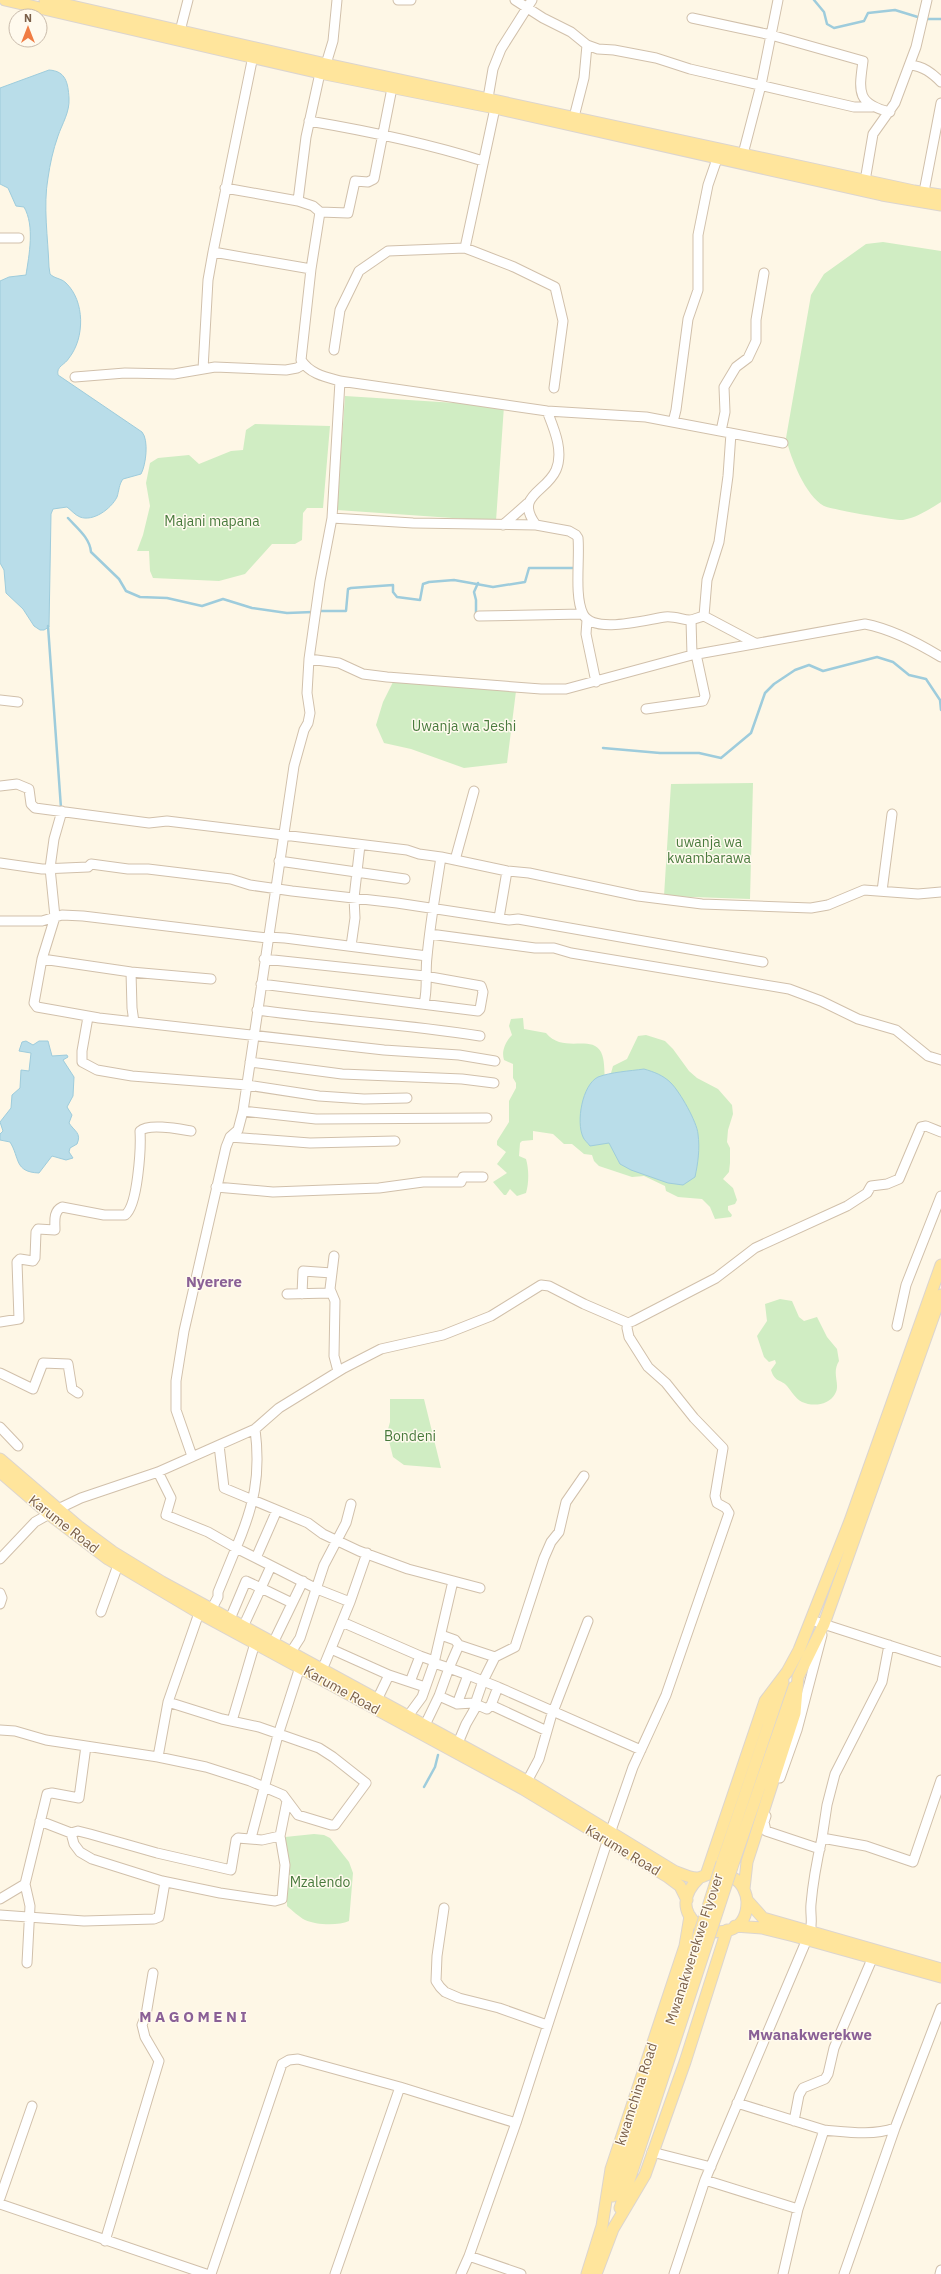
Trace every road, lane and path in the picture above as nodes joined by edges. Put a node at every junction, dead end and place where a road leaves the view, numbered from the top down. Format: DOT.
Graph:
graph roads {
  1 [pos="5,0"];
  2 [pos="45,0"];
  3 [pos="188,0"];
  4 [pos="337,0"];
  5 [pos="398,0"];
  6 [pos="411,0"];
  7 [pos="515,0"];
  8 [pos="778,0"];
  9 [pos="927,0"];
  10 [pos="530,4"];
  11 [pos="692,18"];
  12 [pos="180,31"];
  13 [pos="771,36"];
  14 [pos="587,45"];
  15 [pos="253,56"];
  16 [pos="910,65"];
  17 [pos="323,68"];
  18 [pos="941,82"];
  19 [pos="761,85"];
  20 [pos="392,88"];
  21 [pos="488,98"];
  22 [pos="941,103"];
  23 [pos="872,107"];
  24 [pos="495,108"];
  25 [pos="890,112"];
  26 [pos="574,117"];
  27 [pos="309,121"];
  28 [pos="382,134"];
  29 [pos="743,154"];
  30 [pos="716,159"];
  31 [pos="483,161"];
  32 [pos="865,181"];
  33 [pos="225,188"];
  34 [pos="941,194"];
  35 [pos="923,198"];
  36 [pos="298,201"];
  37 [pos="941,205"];
  38 [pos="320,212"];
  39 [pos="0,238"];
  40 [pos="19,238"];
  41 [pos="465,248"];
  42 [pos="213,252"];
  43 [pos="311,269"];
  44 [pos="764,273"];
  45 [pos="334,350"];
  46 [pos="304,364"];
  47 [pos="203,369"];
  48 [pos="75,377"];
  49 [pos="340,381"];
  50 [pos="554,388"];
  51 [pos="547,411"];
  52 [pos="673,422"];
  53 [pos="726,432"];
  54 [pos="783,443"];
  55 [pos="528,503"];
  56 [pos="332,518"];
  57 [pos="503,525"];
  58 [pos="536,525"];
  59 [pos="479,616"];
  60 [pos="704,616"];
  61 [pos="585,617"];
  62 [pos="691,620"];
  63 [pos="755,644"];
  64 [pos="694,654"];
  65 [pos="941,657"];
  66 [pos="310,659"];
  67 [pos="596,682"];
  68 [pos="0,700"];
  69 [pos="18,702"];
  70 [pos="646,709"];
  71 [pos="0,786"];
  72 [pos="474,791"];
  73 [pos="59,810"];
  74 [pos="892,814"];
  75 [pos="284,835"];
  76 [pos="360,845"];
  77 [pos="441,857"];
  78 [pos="455,860"];
  79 [pos="279,861"];
  80 [pos="0,863"];
  81 [pos="46,868"];
  82 [pos="507,871"];
  83 [pos="356,873"];
  84 [pos="405,879"];
  85 [pos="275,888"];
  86 [pos="882,891"];
  87 [pos="941,892"];
  88 [pos="354,898"];
  89 [pos="434,909"];
  90 [pos="55,917"];
  91 [pos="499,918"];
  92 [pos="0,921"];
  93 [pos="430,934"];
  94 [pos="267,938"];
  95 [pos="351,946"];
  96 [pos="427,956"];
  97 [pos="42,959"];
  98 [pos="264,959"];
  99 [pos="763,962"];
  100 [pos="131,972"];
  101 [pos="425,976"];
  102 [pos="211,979"];
  103 [pos="262,984"];
  104 [pos="424,1003"];
  105 [pos="257,1010"];
  106 [pos="88,1016"];
  107 [pos="134,1022"];
  108 [pos="254,1035"];
  109 [pos="480,1036"];
  110 [pos="495,1060"];
  111 [pos="941,1060"];
  112 [pos="250,1062"];
  113 [pos="494,1083"];
  114 [pos="247,1086"];
  115 [pos="407,1098"];
  116 [pos="243,1111"];
  117 [pos="487,1118"];
  118 [pos="191,1131"];
  119 [pos="941,1132"];
  120 [pos="230,1137"];
  121 [pos="395,1141"];
  122 [pos="483,1177"];
  123 [pos="216,1187"];
  124 [pos="941,1196"];
  125 [pos="334,1256"];
  126 [pos="941,1265"];
  127 [pos="332,1273"];
  128 [pos="330,1293"];
  129 [pos="287,1294"];
  130 [pos="302,1294"];
  131 [pos="941,1295"];
  132 [pos="0,1322"];
  133 [pos="628,1323"];
  134 [pos="897,1326"];
  135 [pos="338,1371"];
  136 [pos="0,1373"];
  137 [pos="78,1393"];
  138 [pos="0,1427"];
  139 [pos="255,1429"];
  140 [pos="219,1444"];
  141 [pos="18,1446"];
  142 [pos="192,1456"];
  143 [pos="0,1459"];
  144 [pos="0,1472"];
  145 [pos="158,1472"];
  146 [pos="584,1476"];
  147 [pos="254,1500"];
  148 [pos="351,1504"];
  149 [pos="277,1510"];
  150 [pos="54,1512"];
  151 [pos="337,1541"];
  152 [pos="236,1548"];
  153 [pos="367,1553"];
  154 [pos="256,1558"];
  155 [pos="0,1559"];
  156 [pos="118,1564"];
  157 [pos="271,1566"];
  158 [pos="303,1581"];
  159 [pos="453,1581"];
  160 [pos="262,1588"];
  161 [pos="480,1588"];
  162 [pos="317,1589"];
  163 [pos="0,1593"];
  164 [pos="350,1602"];
  165 [pos="292,1603"];
  166 [pos="0,1604"];
  167 [pos="211,1610"];
  168 [pos="102,1612"];
  169 [pos="199,1613"];
  170 [pos="230,1619"];
  171 [pos="811,1620"];
  172 [pos="588,1621"];
  173 [pos="342,1622"];
  174 [pos="824,1624"];
  175 [pos="243,1627"];
  176 [pos="441,1635"];
  177 [pos="256,1643"];
  178 [pos="273,1643"];
  179 [pos="459,1645"];
  180 [pos="889,1645"];
  181 [pos="331,1649"];
  182 [pos="291,1652"];
  183 [pos="420,1656"];
  184 [pos="495,1657"];
  185 [pos="434,1662"];
  186 [pos="941,1662"];
  187 [pos="300,1667"];
  188 [pos="321,1668"];
  189 [pos="449,1668"];
  190 [pos="787,1672"];
  191 [pos="468,1674"];
  192 [pos="389,1675"];
  193 [pos="798,1677"];
  194 [pos="483,1681"];
  195 [pos="410,1682"];
  196 [pos="425,1687"];
  197 [pos="498,1687"];
  198 [pos="439,1696"];
  199 [pos="168,1702"];
  200 [pos="375,1703"];
  201 [pos="457,1704"];
  202 [pos="476,1705"];
  203 [pos="491,1705"];
  204 [pos="554,1710"];
  205 [pos="408,1716"];
  206 [pos="232,1721"];
  207 [pos="425,1725"];
  208 [pos="0,1730"];
  209 [pos="547,1731"];
  210 [pos="278,1735"];
  211 [pos="458,1744"];
  212 [pos="86,1746"];
  213 [pos="641,1750"];
  214 [pos="158,1757"];
  215 [pos="941,1780"];
  216 [pos="525,1785"];
  217 [pos="266,1788"];
  218 [pos="939,1794"];
  219 [pos="287,1800"];
  220 [pos="40,1821"];
  221 [pos="71,1833"];
  222 [pos="609,1835"];
  223 [pos="280,1836"];
  224 [pos="251,1838"];
  225 [pos="822,1838"];
  226 [pos="820,1849"];
  227 [pos="727,1865"];
  228 [pos="702,1876"];
  229 [pos="165,1882"];
  230 [pos="25,1884"];
  231 [pos="745,1894"];
  232 [pos="0,1899"];
  233 [pos="687,1900"];
  234 [pos="444,1908"];
  235 [pos="0,1915"];
  236 [pos="690,1916"];
  237 [pos="30,1917"];
  238 [pos="731,1928"];
  239 [pos="808,1936"];
  240 [pos="874,1955"];
  241 [pos="27,1963"];
  242 [pos="941,1969"];
  243 [pos="153,1973"];
  244 [pos="941,1977"];
  245 [pos="941,2008"];
  246 [pos="547,2025"];
  247 [pos="400,2087"];
  248 [pos="737,2103"];
  249 [pos="32,2106"];
  250 [pos="516,2122"];
  251 [pos="794,2122"];
  252 [pos="895,2128"];
  253 [pos="824,2130"];
  254 [pos="652,2152"];
  255 [pos="711,2166"];
  256 [pos="705,2180"];
  257 [pos="0,2198"];
  258 [pos="0,2204"];
  259 [pos="798,2209"];
  260 [pos="608,2228"];
  261 [pos="105,2241"];
  262 [pos="469,2256"];
  263 [pos="941,2270"];
  264 [pos="206,2274"];
  265 [pos="211,2274"];
  266 [pos="335,2274"];
  267 [pos="461,2274"];
  268 [pos="521,2274"];
  269 [pos="587,2274"];
  270 [pos="596,2274"];
  271 [pos="674,2274"];
  272 [pos="784,2274"];
  273 [pos="844,2274"];
  274 [pos="940,2274"];
  1 -- 15 [label="main road"];
  2 -- 12 [label="main road"];
  3 -- 12 [label="street"];
  4 -- 17 [label="street"];
  5 -- 6 [label="street"];
  7 -- 10 [label="street"];
  8 -- 13 [label="street"];
  9 -- 16 [label="street"];
  10 -- 14 [label="street"];
  10 -- 21 [label="street"];
  11 -- 13 [label="street"];
  12 -- 17 [label="main road"];
  13 -- 19 [label="street"];
  13 -- 23 [label="street"];
  14 -- 19 [label="street"];
  14 -- 26 [label="street"];
  15 -- 17 [label="main road"];
  15 -- 33 [label="street"];
  16 -- 18 [label="street"];
  16 -- 25 [label="street"];
  17 -- 20 [label="main road"];
  17 -- 21 [label="main road"];
  17 -- 27 [label="street"];
  19 -- 23 [label="street"];
  19 -- 29 [label="street"];
  20 -- 24 [label="main road"];
  20 -- 28 [label="street"];
  21 -- 26 [label="main road"];
  22 -- 35 [label="street"];
  23 -- 25 [label="street"];
  24 -- 30 [label="main road"];
  24 -- 31 [label="street"];
  25 -- 32 [label="street"];
  26 -- 29 [label="main road"];
  27 -- 28 [label="street"];
  27 -- 36 [label="street"];
  28 -- 31 [label="street"];
  28 -- 38 [label="street"];
  29 -- 32 [label="main road"];
  30 -- 35 [label="main road"];
  30 -- 52 [label="street"];
  31 -- 41 [label="street"];
  32 -- 35 [label="main road"];
  33 -- 36 [label="street"];
  33 -- 42 [label="street"];
  34 -- 35 [label="main road"];
  35 -- 37 [label="main road"];
  36 -- 38 [label="street"];
  38 -- 43 [label="street"];
  39 -- 40 [label="street"];
  41 -- 45 [label="street"];
  41 -- 50 [label="street"];
  42 -- 43 [label="street"];
  42 -- 47 [label="street"];
  43 -- 46 [label="street"];
  44 -- 53 [label="street"];
  46 -- 47 [label="street"];
  46 -- 49 [label="street"];
  47 -- 48 [label="street"];
  49 -- 51 [label="street"];
  49 -- 56 [label="street"];
  51 -- 52 [label="street"];
  51 -- 55 [label="street"];
  52 -- 53 [label="street"];
  53 -- 54 [label="street"];
  53 -- 60 [label="street"];
  55 -- 57 [label="street"];
  55 -- 58 [label="street"];
  56 -- 57 [label="street"];
  56 -- 66 [label="street"];
  57 -- 58 [label="street"];
  58 -- 61 [label="street"];
  59 -- 61 [label="street"];
  60 -- 62 [label="street"];
  60 -- 63 [label="street"];
  61 -- 62 [label="street"];
  61 -- 67 [label="street"];
  62 -- 64 [label="street"];
  63 -- 64 [label="street"];
  63 -- 65 [label="street"];
  64 -- 67 [label="street"];
  64 -- 70 [label="street"];
  66 -- 67 [label="street"];
  66 -- 75 [label="street"];
  68 -- 69 [label="street"];
  71 -- 73 [label="street"];
  72 -- 78 [label="street"];
  73 -- 75 [label="street"];
  73 -- 81 [label="street"];
  74 -- 86 [label="street"];
  75 -- 76 [label="street"];
  75 -- 79 [label="street"];
  76 -- 77 [label="street"];
  76 -- 83 [label="street"];
  77 -- 78 [label="street"];
  77 -- 89 [label="street"];
  78 -- 82 [label="street"];
  79 -- 83 [label="street"];
  79 -- 85 [label="street"];
  80 -- 81 [label="street"];
  81 -- 85 [label="street"];
  81 -- 90 [label="street"];
  82 -- 86 [label="street"];
  82 -- 91 [label="street"];
  83 -- 84 [label="street"];
  83 -- 88 [label="street"];
  85 -- 88 [label="street"];
  85 -- 94 [label="street"];
  86 -- 87 [label="street"];
  88 -- 89 [label="street"];
  88 -- 95 [label="street"];
  89 -- 91 [label="street"];
  89 -- 93 [label="street"];
  90 -- 92 [label="street"];
  90 -- 94 [label="street"];
  90 -- 97 [label="street"];
  91 -- 99 [label="street"];
  93 -- 96 [label="street"];
  93 -- 111 [label="street"];
  94 -- 95 [label="street"];
  94 -- 98 [label="street"];
  95 -- 96 [label="street"];
  96 -- 101 [label="street"];
  97 -- 100 [label="street"];
  97 -- 106 [label="street"];
  98 -- 101 [label="street"];
  98 -- 103 [label="street"];
  100 -- 102 [label="street"];
  100 -- 107 [label="street"];
  101 -- 104 [label="street"];
  101 -- 104 [label="street"];
  103 -- 104 [label="street"];
  103 -- 105 [label="street"];
  105 -- 108 [label="street"];
  105 -- 109 [label="street"];
  106 -- 107 [label="street"];
  106 -- 114 [label="street"];
  107 -- 108 [label="street"];
  108 -- 110 [label="street"];
  108 -- 112 [label="street"];
  112 -- 113 [label="street"];
  112 -- 114 [label="street"];
  114 -- 115 [label="street"];
  114 -- 116 [label="street"];
  116 -- 117 [label="street"];
  116 -- 120 [label="street"];
  118 -- 132 [label="street"];
  119 -- 133 [label="street"];
  120 -- 121 [label="street"];
  120 -- 123 [label="street"];
  122 -- 123 [label="street"];
  123 -- 142 [label="street"];
  124 -- 134 [label="street"];
  125 -- 127 [label="street"];
  126 -- 171 [label="main road"];
  127 -- 128 [label="street"];
  127 -- 130 [label="street"];
  128 -- 130 [label="street"];
  128 -- 135 [label="street"];
  129 -- 130 [label="street"];
  131 -- 174 [label="main road, Mwanakwerekwe Flyover"];
  133 -- 135 [label="street"];
  133 -- 213 [label="street"];
  135 -- 139 [label="street"];
  136 -- 137 [label="street"];
  138 -- 141 [label="street"];
  139 -- 140 [label="street"];
  139 -- 147 [label="street"];
  140 -- 142 [label="street"];
  140 -- 147 [label="street"];
  142 -- 145 [label="street"];
  143 -- 150 [label="main road"];
  144 -- 150 [label="main road, Karume Road"];
  145 -- 150 [label="street"];
  145 -- 152 [label="street"];
  146 -- 184 [label="street"];
  147 -- 149 [label="street"];
  147 -- 152 [label="street"];
  148 -- 151 [label="street"];
  149 -- 151 [label="street"];
  149 -- 154 [label="street"];
  150 -- 155 [label="street"];
  150 -- 156 [label="main road, Karume Road"];
  150 -- 167 [label="main road"];
  151 -- 153 [label="street"];
  151 -- 162 [label="street"];
  152 -- 154 [label="street"];
  152 -- 167 [label="street"];
  153 -- 159 [label="street"];
  153 -- 164 [label="street"];
  154 -- 157 [label="street"];
  156 -- 168 [label="street"];
  156 -- 169 [label="main road, Karume Road"];
  157 -- 158 [label="street"];
  157 -- 160 [label="street"];
  158 -- 162 [label="street"];
  158 -- 165 [label="street"];
  159 -- 161 [label="street"];
  159 -- 176 [label="street"];
  160 -- 165 [label="street"];
  160 -- 170 [label="street"];
  160 -- 175 [label="street"];
  162 -- 164 [label="street"];
  162 -- 182 [label="street"];
  163 -- 166 [label="street"];
  164 -- 173 [label="street"];
  165 -- 178 [label="street"];
  167 -- 170 [label="main road"];
  169 -- 177 [label="main road, Karume Road"];
  169 -- 199 [label="street"];
  170 -- 175 [label="main road"];
  171 -- 174 [label="street"];
  171 -- 190 [label="main road"];
  172 -- 204 [label="street"];
  173 -- 181 [label="street"];
  173 -- 183 [label="street"];
  174 -- 180 [label="street"];
  174 -- 193 [label="main road, Mwanakwerekwe Flyover"];
  174 -- 226 [label="street"];
  175 -- 178 [label="main road"];
  176 -- 179 [label="street"];
  176 -- 185 [label="street"];
  177 -- 187 [label="main road, Karume Road"];
  177 -- 206 [label="street"];
  178 -- 182 [label="main road"];
  179 -- 184 [label="street"];
  179 -- 189 [label="street"];
  180 -- 186 [label="street"];
  180 -- 225 [label="street"];
  181 -- 188 [label="street"];
  181 -- 192 [label="street"];
  182 -- 188 [label="main road"];
  183 -- 185 [label="street"];
  183 -- 195 [label="street"];
  184 -- 194 [label="street"];
  185 -- 189 [label="street"];
  185 -- 196 [label="street"];
  187 -- 200 [label="main road, Karume Road"];
  187 -- 210 [label="street"];
  188 -- 200 [label="main road"];
  189 -- 191 [label="street"];
  189 -- 198 [label="street"];
  190 -- 227 [label="main road, Mwanakwerekwe Flyover"];
  190 -- 228 [label="main road"];
  191 -- 194 [label="street"];
  191 -- 201 [label="street"];
  192 -- 195 [label="street"];
  192 -- 200 [label="street"];
  193 -- 227 [label="main road, Mwanakwerekwe Flyover"];
  193 -- 231 [label="main road"];
  194 -- 197 [label="street"];
  194 -- 202 [label="street"];
  195 -- 196 [label="street"];
  196 -- 205 [label="street"];
  197 -- 203 [label="street"];
  197 -- 204 [label="street"];
  198 -- 201 [label="street"];
  198 -- 207 [label="street"];
  199 -- 206 [label="street"];
  199 -- 214 [label="street"];
  200 -- 205 [label="main road"];
  200 -- 216 [label="main road, Karume Road"];
  201 -- 202 [label="street"];
  202 -- 203 [label="street"];
  202 -- 211 [label="street"];
  203 -- 209 [label="street"];
  204 -- 209 [label="street"];
  204 -- 213 [label="street"];
  205 -- 207 [label="main road"];
  206 -- 210 [label="street"];
  207 -- 211 [label="main road"];
  208 -- 212 [label="street"];
  209 -- 216 [label="street"];
  210 -- 217 [label="street"];
  210 -- 219 [label="street"];
  211 -- 216 [label="main road"];
  212 -- 214 [label="street"];
  212 -- 220 [label="street"];
  213 -- 222 [label="street"];
  214 -- 217 [label="street"];
  215 -- 218 [label="street"];
  216 -- 222 [label="main road, Karume Road"];
  217 -- 219 [label="street"];
  217 -- 224 [label="street"];
  218 -- 225 [label="street"];
  219 -- 223 [label="street"];
  220 -- 221 [label="street"];
  220 -- 230 [label="street"];
  221 -- 224 [label="street"];
  221 -- 229 [label="street"];
  222 -- 228 [label="main road"];
  222 -- 233 [label="main road, Karume Road"];
  222 -- 246 [label="street"];
  223 -- 224 [label="street"];
  223 -- 229 [label="street"];
  225 -- 226 [label="street"];
  226 -- 239 [label="street"];
  227 -- 260 [label="main road, Mwanakwerekwe Flyover, bridge"];
  228 -- 231 [label="main road"];
  228 -- 233 [label="main road"];
  229 -- 237 [label="street"];
  230 -- 232 [label="street"];
  230 -- 237 [label="street"];
  231 -- 238 [label="main road"];
  231 -- 239 [label="main road"];
  233 -- 236 [label="main road"];
  234 -- 246 [label="street"];
  235 -- 237 [label="street"];
  236 -- 238 [label="main road"];
  236 -- 260 [label="main road, kwamchina Road"];
  237 -- 241 [label="street"];
  238 -- 239 [label="main road"];
  238 -- 254 [label="main road, kwamchina Road"];
  239 -- 240 [label="main road"];
  239 -- 248 [label="street"];
  240 -- 242 [label="main road"];
  240 -- 244 [label="main road"];
  240 -- 251 [label="street"];
  243 -- 261 [label="street"];
  245 -- 252 [label="street"];
  246 -- 250 [label="street"];
  247 -- 250 [label="street"];
  247 -- 265 [label="street"];
  247 -- 266 [label="street"];
  248 -- 251 [label="street"];
  248 -- 255 [label="street"];
  249 -- 257 [label="street"];
  250 -- 262 [label="street"];
  251 -- 253 [label="street"];
  252 -- 253 [label="street"];
  252 -- 273 [label="street"];
  253 -- 259 [label="street"];
  254 -- 255 [label="street"];
  254 -- 260 [label="main road, kwamchina Road"];
  255 -- 256 [label="street"];
  256 -- 259 [label="street"];
  256 -- 271 [label="street"];
  258 -- 261 [label="street"];
  259 -- 272 [label="street"];
  260 -- 269 [label="main road, kwamchina Road"];
  260 -- 270 [label="main road, kwamchina Road"];
  261 -- 264 [label="street"];
  262 -- 267 [label="street"];
  262 -- 268 [label="street"];
  263 -- 274 [label="street"];
}
